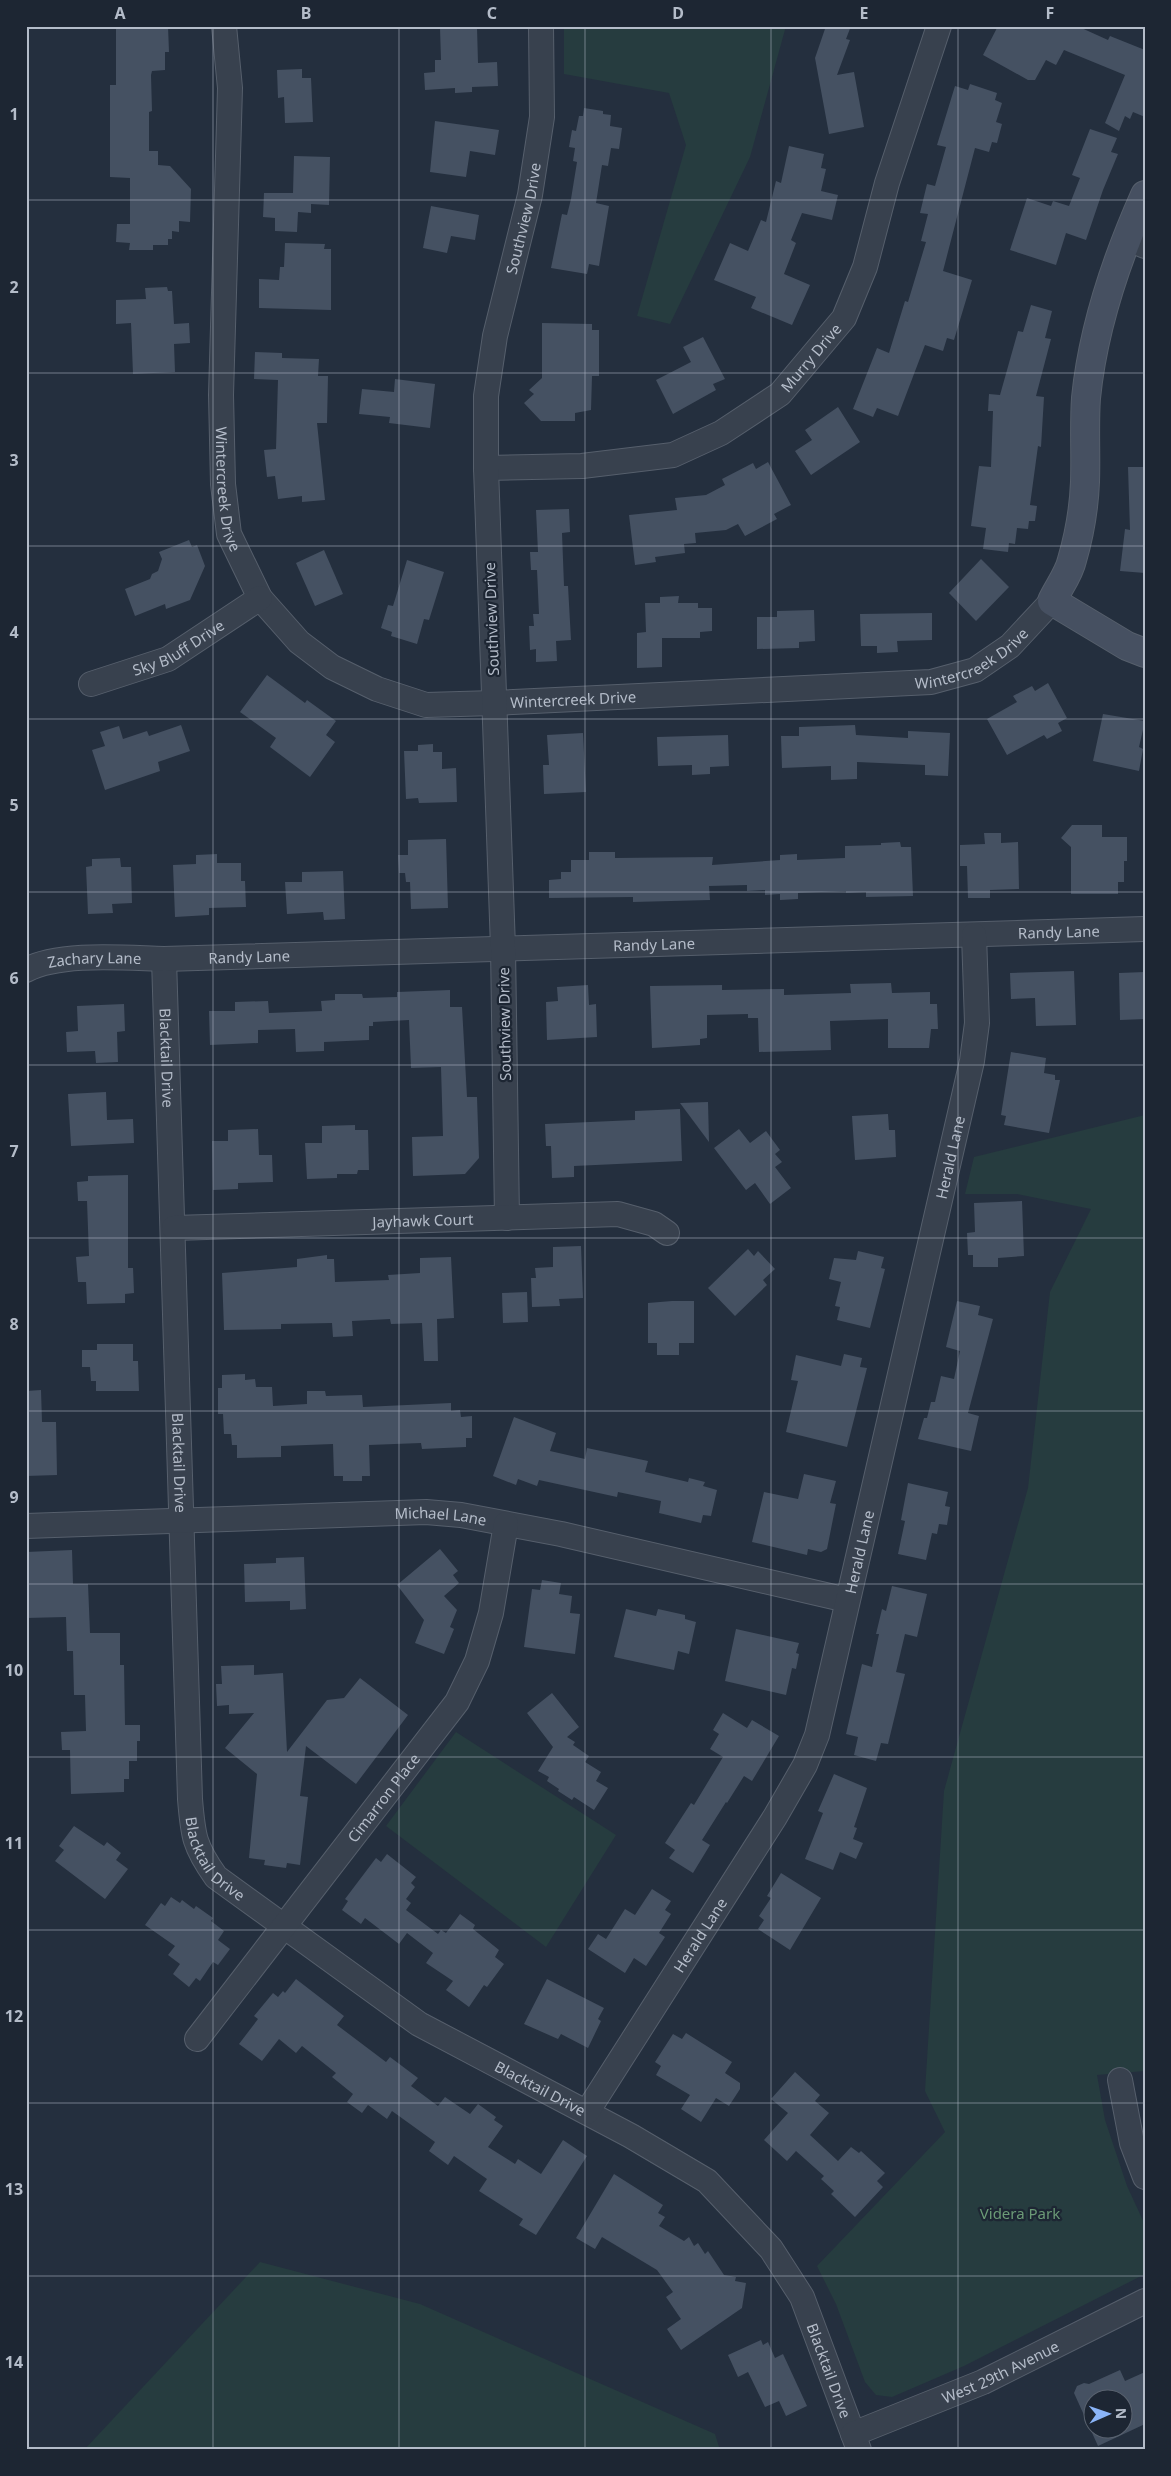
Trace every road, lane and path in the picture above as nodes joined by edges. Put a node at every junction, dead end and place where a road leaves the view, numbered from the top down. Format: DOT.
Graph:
graph roads {
  1 [pos="224,26"];
  2 [pos="541,26"];
  3 [pos="939,26"];
  4 [pos="1145,195"];
  5 [pos="1135,242"];
  6 [pos="486,468"];
  7 [pos="260,598"];
  8 [pos="1052,601"];
  9 [pos="1145,653"];
  10 [pos="91,684"];
  11 [pos="494,703"];
  12 [pos="1145,929"];
  13 [pos="974,934"];
  14 [pos="503,948"];
  15 [pos="164,959"];
  16 [pos="26,970"];
  17 [pos="507,1218"];
  18 [pos="174,1228"];
  19 [pos="667,1233"];
  20 [pos="182,1521"];
  21 [pos="506,1524"];
  22 [pos="26,1526"];
  23 [pos="847,1600"];
  24 [pos="283,1928"];
  25 [pos="197,2039"];
  26 [pos="1120,2080"];
  27 [pos="587,2112"];
  28 [pos="1145,2177"];
  29 [pos="1145,2301"];
  30 [pos="856,2442"];
  1 -- 7 [label="street, Wintercreek Drive"];
  2 -- 6 [label="street, Southview Drive"];
  3 -- 6 [label="street, Murry Drive"];
  4 -- 5 [label="street, Wintercreek Drive"];
  5 -- 8 [label="street, Wintercreek Drive"];
  6 -- 11 [label="street, Southview Drive"];
  7 -- 10 [label="street, Sky Bluff Drive"];
  7 -- 11 [label="street, Wintercreek Drive"];
  8 -- 9 [label="street"];
  8 -- 11 [label="street, Wintercreek Drive"];
  11 -- 14 [label="street, Southview Drive"];
  12 -- 13 [label="street, Randy Lane"];
  13 -- 14 [label="street, Randy Lane"];
  13 -- 23 [label="street, Herald Lane"];
  14 -- 15 [label="street, Randy Lane"];
  14 -- 17 [label="street, Southview Drive"];
  15 -- 16 [label="street, Zachary Lane"];
  15 -- 18 [label="street, Blacktail Drive"];
  17 -- 18 [label="street, Jayhawk Court"];
  17 -- 19 [label="street, Jayhawk Court"];
  18 -- 20 [label="street, Blacktail Drive"];
  20 -- 21 [label="street, Michael Lane"];
  20 -- 22 [label="street, Michael Lane"];
  20 -- 24 [label="street, Blacktail Drive"];
  21 -- 23 [label="street, Michael Lane"];
  21 -- 24 [label="street, Cimarron Place"];
  23 -- 27 [label="street, Herald Lane"];
  24 -- 25 [label="street, Cimarron Place"];
  24 -- 27 [label="street, Blacktail Drive"];
  26 -- 28 [label="street"];
  27 -- 30 [label="street, Blacktail Drive"];
  29 -- 30 [label="street, West 29th Avenue"];
}
